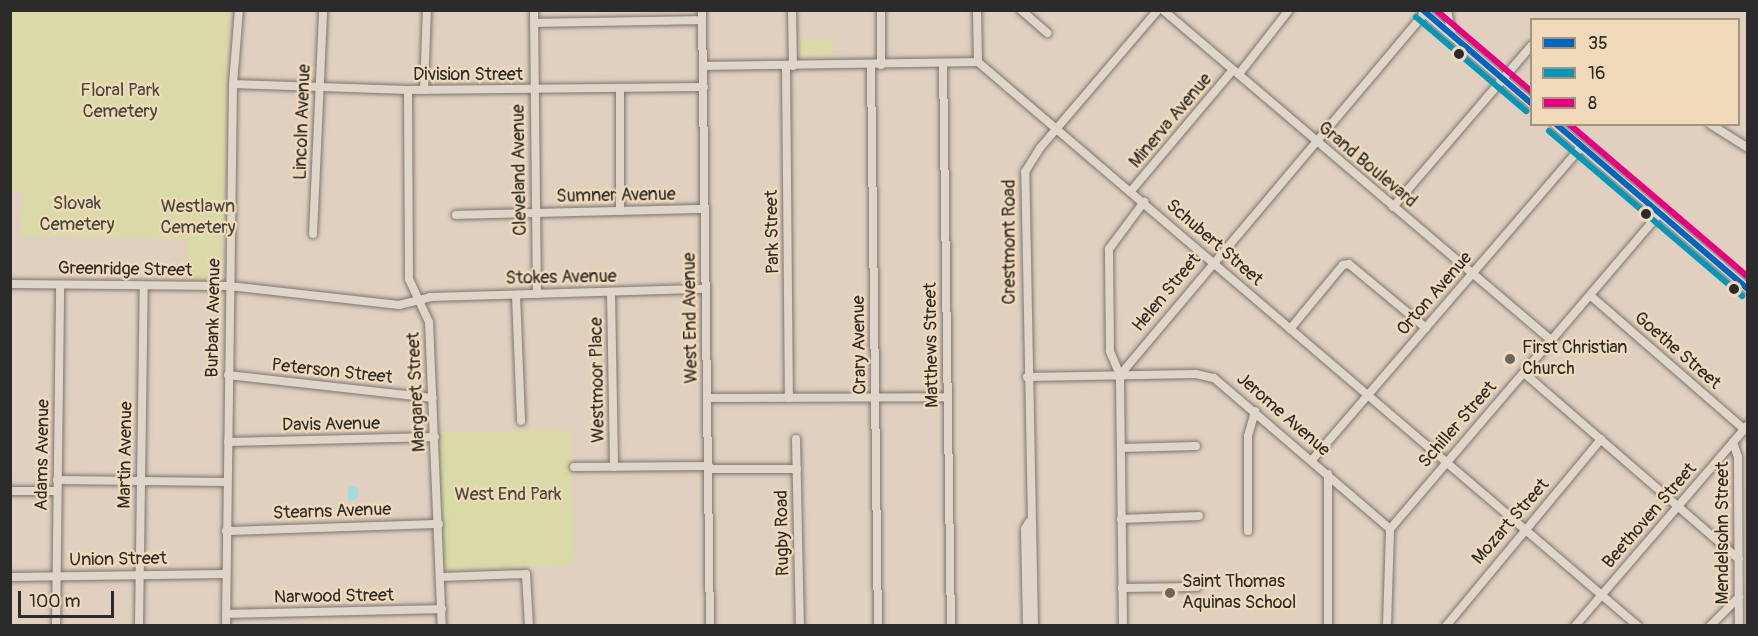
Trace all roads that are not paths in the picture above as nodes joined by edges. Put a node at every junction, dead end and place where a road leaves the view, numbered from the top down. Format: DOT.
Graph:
graph roads {
  1 [pos="239,10"];
  2 [pos="323,10"];
  3 [pos="427,10"];
  4 [pos="534,10"];
  5 [pos="702,10"];
  6 [pos="792,10"];
  7 [pos="880,10"];
  8 [pos="977,10"];
  9 [pos="1021,10"];
  10 [pos="1158,10"];
  11 [pos="1164,10"];
  12 [pos="1289,10"];
  13 [pos="1447,10"];
  14 [pos="1425,11"];
  15 [pos="702,20"];
  16 [pos="534,23"];
  17 [pos="1047,33"];
  18 [pos="1452,36"];
  19 [pos="1530,47"];
  20 [pos="978,62"];
  21 [pos="943,63"];
  22 [pos="881,64"];
  23 [pos="871,65"];
  24 [pos="703,66"];
  25 [pos="789,66"];
  26 [pos="1236,72"];
  27 [pos="1503,80"];
  28 [pos="233,84"];
  29 [pos="320,86"];
  30 [pos="704,87"];
  31 [pos="620,89"];
  32 [pos="408,90"];
  33 [pos="424,90"];
  34 [pos="534,91"];
  35 [pos="1530,102"];
  36 [pos="1557,126"];
  37 [pos="1713,126"];
  38 [pos="1056,129"];
  39 [pos="1316,142"];
  40 [pos="1581,147"];
  41 [pos="1748,148"];
  42 [pos="1131,191"];
  43 [pos="1144,202"];
  44 [pos="1393,207"];
  45 [pos="705,209"];
  46 [pos="620,211"];
  47 [pos="537,213"];
  48 [pos="1660,213"];
  49 [pos="456,215"];
  50 [pos="313,234"];
  51 [pos="1213,262"];
  52 [pos="1472,274"];
  53 [pos="10,284"];
  54 [pos="1746,284"];
  55 [pos="60,285"];
  56 [pos="144,286"];
  57 [pos="230,286"];
  58 [pos="705,289"];
  59 [pos="611,292"];
  60 [pos="537,294"];
  61 [pos="516,295"];
  62 [pos="1591,296"];
  63 [pos="418,300"];
  64 [pos="1426,328"];
  65 [pos="1290,329"];
  66 [pos="1552,341"];
  67 [pos="1524,373"];
  68 [pos="228,375"];
  69 [pos="1120,375"];
  70 [pos="1027,377"];
  71 [pos="1368,396"];
  72 [pos="876,397"];
  73 [pos="947,397"];
  74 [pos="432,398"];
  75 [pos="708,398"];
  76 [pos="789,398"];
  77 [pos="1254,411"];
  78 [pos="521,421"];
  79 [pos="1746,427"];
  80 [pos="435,437"];
  81 [pos="796,439"];
  82 [pos="1601,440"];
  83 [pos="228,442"];
  84 [pos="1733,442"];
  85 [pos="1196,446"];
  86 [pos="1120,448"];
  87 [pos="1312,460"];
  88 [pos="1447,462"];
  89 [pos="614,466"];
  90 [pos="574,467"];
  91 [pos="709,468"];
  92 [pos="796,469"];
  93 [pos="1328,474"];
  94 [pos="57,480"];
  95 [pos="141,481"];
  96 [pos="226,482"];
  97 [pos="10,491"];
  98 [pos="57,492"];
  99 [pos="1678,507"];
  100 [pos="1199,516"];
  101 [pos="1122,519"];
  102 [pos="1029,522"];
  103 [pos="439,524"];
  104 [pos="1390,529"];
  105 [pos="1525,529"];
  106 [pos="226,531"];
  107 [pos="1248,531"];
  108 [pos="1739,559"];
  109 [pos="226,573"];
  110 [pos="140,574"];
  111 [pos="1743,574"];
  112 [pos="56,576"];
  113 [pos="10,577"];
  114 [pos="441,577"];
  115 [pos="1197,587"];
  116 [pos="1122,588"];
  117 [pos="1602,595"];
  118 [pos="1739,597"];
  119 [pos="442,609"];
  120 [pos="226,614"];
  121 [pos="56,626"];
  122 [pos="139,626"];
  123 [pos="226,626"];
  124 [pos="442,626"];
  125 [pos="530,626"];
  126 [pos="710,626"];
  127 [pos="800,626"];
  128 [pos="878,626"];
  129 [pos="951,626"];
  130 [pos="1027,626"];
  131 [pos="1034,626"];
  132 [pos="1123,626"];
  133 [pos="1328,626"];
  134 [pos="1387,626"];
  135 [pos="1446,626"];
  136 [pos="1575,626"];
  137 [pos="1638,626"];
  138 [pos="1710,626"];
  139 [pos="1739,626"];
  1 -- 28 [label="street, Burbank Avenue"];
  2 -- 29 [label="street, Lincoln Avenue"];
  3 -- 33 [label="street"];
  4 -- 16 [label="street, Cleveland Avenue"];
  5 -- 15 [label="street, West End Avenue"];
  6 -- 25 [label="street, Park Street"];
  7 -- 22 [label="street"];
  8 -- 20 [label="street"];
  9 -- 17 [label="street"];
  10 -- 38 [label="street, Crestmont Road"];
  11 -- 26 [label="street, Grand Boulevard"];
  12 -- 26 [label="street, Minerva Avenue"];
  13 -- 18 [label="street"];
  14 -- 18 [label="main road"];
  14 -- 39 [label="street, Helen Street"];
  15 -- 16 [label="street"];
  15 -- 24 [label="street, West End Avenue"];
  16 -- 34 [label="street, Cleveland Avenue"];
  18 -- 27 [label="main road"];
  19 -- 27 [label="street"];
  20 -- 21 [label="street"];
  20 -- 38 [label="street, Schubert Street"];
  21 -- 22 [label="street"];
  21 -- 73 [label="street, Matthews Street"];
  22 -- 23 [label="street"];
  23 -- 25 [label="street"];
  23 -- 72 [label="street, Crary Avenue"];
  24 -- 25 [label="street"];
  24 -- 30 [label="street, West End Avenue"];
  25 -- 76 [label="street, Park Street"];
  26 -- 39 [label="street, Grand Boulevard"];
  26 -- 42 [label="street, Minerva Avenue"];
  27 -- 35 [label="main road"];
  27 -- 44 [label="street"];
  28 -- 29 [label="street, Division Street"];
  28 -- 57 [label="street, Burbank Avenue"];
  29 -- 32 [label="street, Division Street"];
  29 -- 50 [label="street, Lincoln Avenue"];
  30 -- 31 [label="street, Division Street"];
  30 -- 45 [label="street, West End Avenue"];
  31 -- 34 [label="street, Division Street"];
  31 -- 46 [label="street"];
  32 -- 33 [label="street, Division Street"];
  32 -- 63 [label="street, Margaret Street"];
  33 -- 34 [label="street, Division Street"];
  34 -- 47 [label="street, Cleveland Avenue"];
  36 -- 40 [label="main road"];
  37 -- 41 [label="street"];
  38 -- 42 [label="street, Schubert Street"];
  38 -- 70 [label="street, Crestmont Road"];
  39 -- 44 [label="street, Grand Boulevard"];
  39 -- 51 [label="street, Helen Street"];
  40 -- 48 [label="main road"];
  40 -- 52 [label="street, Orton Avenue"];
  42 -- 43 [label="street, Schubert Street"];
  43 -- 51 [label="street, Schubert Street"];
  43 -- 69 [label="street"];
  44 -- 52 [label="street, Grand Boulevard"];
  45 -- 46 [label="street, Sumner Avenue"];
  45 -- 58 [label="street, West End Avenue"];
  46 -- 47 [label="street, Sumner Avenue"];
  47 -- 49 [label="street, Sumner Avenue"];
  47 -- 60 [label="street, Cleveland Avenue"];
  48 -- 54 [label="main road"];
  48 -- 62 [label="street, Schiller Street"];
  51 -- 65 [label="street, Schubert Street"];
  51 -- 69 [label="street, Helen Street"];
  52 -- 64 [label="street, Orton Avenue"];
  52 -- 66 [label="street, Grand Boulevard"];
  53 -- 55 [label="street, Greenridge Street"];
  55 -- 56 [label="street, Greenridge Street"];
  55 -- 94 [label="street, Adams Avenue"];
  56 -- 57 [label="street, Greenridge Street"];
  56 -- 95 [label="street, Martin Avenue"];
  57 -- 63 [label="street, Greenridge Street"];
  57 -- 68 [label="street, Burbank Avenue"];
  58 -- 59 [label="street, Stokes Avenue"];
  58 -- 75 [label="street, West End Avenue"];
  59 -- 60 [label="street, Stokes Avenue"];
  59 -- 89 [label="street, Westmoor Place"];
  60 -- 61 [label="street, Stokes Avenue"];
  61 -- 63 [label="street, Stokes Avenue"];
  61 -- 78 [label="street"];
  62 -- 66 [label="street, Schiller Street"];
  62 -- 79 [label="street, Goethe Street"];
  63 -- 74 [label="street, Margaret Street"];
  64 -- 65 [label="street"];
  64 -- 71 [label="street, Orton Avenue"];
  65 -- 71 [label="street, Schubert Street"];
  66 -- 67 [label="street, Schiller Street"];
  67 -- 82 [label="street"];
  67 -- 88 [label="street, Schiller Street"];
  68 -- 74 [label="street, Peterson Street"];
  68 -- 83 [label="street, Burbank Avenue"];
  69 -- 70 [label="street, Jerome Avenue"];
  69 -- 77 [label="street, Jerome Avenue"];
  69 -- 86 [label="street"];
  70 -- 102 [label="street, Crestmont Road"];
  71 -- 87 [label="street, Orton Avenue"];
  71 -- 88 [label="street, Schubert Street"];
  72 -- 73 [label="street"];
  72 -- 76 [label="street"];
  72 -- 128 [label="street, Crary Avenue"];
  73 -- 129 [label="street, Matthews Street"];
  74 -- 80 [label="street, Margaret Street"];
  75 -- 76 [label="street"];
  75 -- 91 [label="street, West End Avenue"];
  77 -- 87 [label="street, Jerome Avenue"];
  77 -- 107 [label="street"];
  79 -- 84 [label="street, Beethoven Street"];
  80 -- 83 [label="street, Davis Avenue"];
  80 -- 103 [label="street, Margaret Street"];
  81 -- 92 [label="street, Rugby Road"];
  82 -- 99 [label="street"];
  82 -- 105 [label="street, Mozart Street"];
  83 -- 96 [label="street, Burbank Avenue"];
  84 -- 99 [label="street, Beethoven Street"];
  84 -- 108 [label="street, Mendelsohn Street"];
  85 -- 86 [label="street"];
  86 -- 101 [label="street"];
  87 -- 93 [label="street, Jerome Avenue"];
  88 -- 104 [label="street, Schiller Street"];
  88 -- 105 [label="street, Schubert Street"];
  89 -- 90 [label="street"];
  89 -- 91 [label="street"];
  91 -- 92 [label="street"];
  91 -- 126 [label="street, West End Avenue"];
  92 -- 127 [label="street, Rugby Road"];
  93 -- 104 [label="street, Jerome Avenue"];
  93 -- 133 [label="street"];
  94 -- 95 [label="street"];
  94 -- 98 [label="street, Adams Avenue"];
  95 -- 96 [label="street"];
  95 -- 110 [label="street, Martin Avenue"];
  96 -- 106 [label="street, Burbank Avenue"];
  97 -- 98 [label="street"];
  98 -- 112 [label="street, Adams Avenue"];
  99 -- 108 [label="street"];
  99 -- 117 [label="street, Beethoven Street"];
  100 -- 101 [label="street"];
  101 -- 116 [label="street"];
  102 -- 130 [label="street, Crestmont Road"];
  102 -- 131 [label="street, Crestmont Road"];
  103 -- 106 [label="street, Stearns Avenue"];
  103 -- 114 [label="street, Margaret Street"];
  104 -- 134 [label="street"];
  105 -- 117 [label="street, Schubert Street"];
  105 -- 135 [label="street, Mozart Street"];
  106 -- 109 [label="street, Burbank Avenue"];
  108 -- 111 [label="street, Mendelsohn Street"];
  109 -- 110 [label="street, Union Street"];
  109 -- 120 [label="street, Burbank Avenue"];
  110 -- 112 [label="street, Union Street"];
  110 -- 122 [label="street, Martin Avenue"];
  111 -- 118 [label="street, Mendelsohn Street"];
  112 -- 113 [label="street, Union Street"];
  112 -- 121 [label="street, Adams Avenue"];
  114 -- 119 [label="street, Margaret Street"];
  114 -- 125 [label="street"];
  115 -- 116 [label="street"];
  116 -- 132 [label="street"];
  117 -- 136 [label="street, Beethoven Street"];
  117 -- 137 [label="street, Schubert Street"];
  118 -- 138 [label="street"];
  118 -- 139 [label="street, Mendelsohn Street"];
  119 -- 120 [label="street, Narwood Street"];
  119 -- 124 [label="street, Margaret Street"];
  120 -- 123 [label="street, Burbank Avenue"];
}
